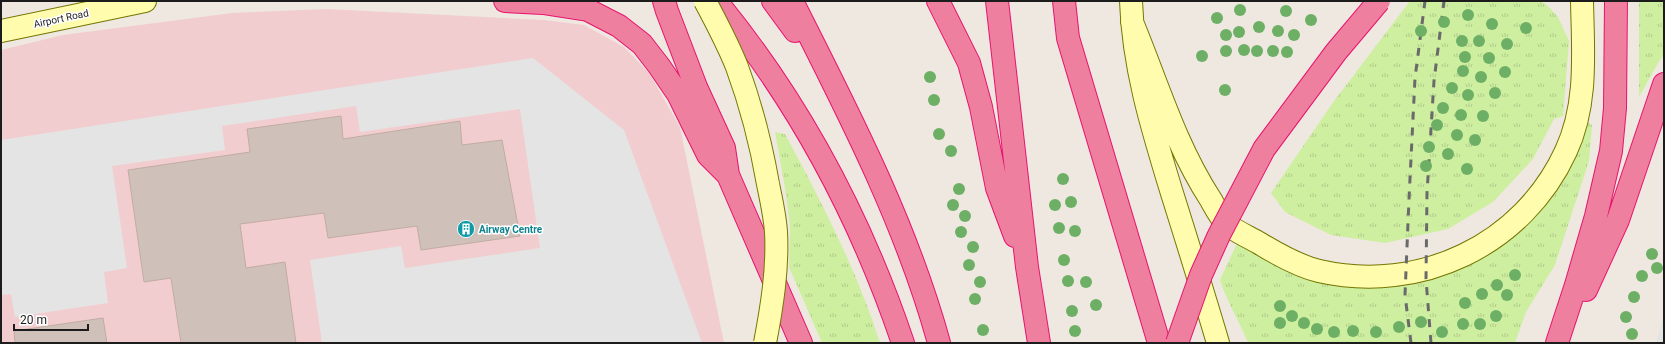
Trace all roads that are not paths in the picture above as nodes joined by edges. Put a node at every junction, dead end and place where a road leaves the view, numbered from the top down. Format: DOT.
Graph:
graph roads {
  1 [pos="145,1"];
  2 [pos="505,1"];
  3 [pos="664,1"];
  4 [pos="705,1"];
  5 [pos="716,1"];
  6 [pos="774,1"];
  7 [pos="792,1"];
  8 [pos="938,1"];
  9 [pos="953,1"];
  10 [pos="997,1"];
  11 [pos="1064,1"];
  12 [pos="1379,1"];
  13 [pos="1582,1"];
  14 [pos="1616,1"];
  15 [pos="1131,11"];
  16 [pos="1,31"];
  17 [pos="969,63"];
  18 [pos="832,79"];
  19 [pos="1664,84"];
  20 [pos="728,175"];
  21 [pos="1027,267"];
  22 [pos="765,343"];
  23 [pos="801,343"];
  24 [pos="903,343"];
  25 [pos="939,343"];
  26 [pos="1039,343"];
  27 [pos="1159,343"];
  28 [pos="1176,343"];
  29 [pos="1218,343"];
  30 [pos="1558,343"];
  1 -- 16 [label="street, Airport Road"];
  2 -- 20 [label="highway"];
  3 -- 20 [label="highway"];
  4 -- 22 [label="street, bridge"];
  5 -- 24 [label="highway"];
  6 -- 18 [label="highway"];
  7 -- 18 [label="highway"];
  8 -- 17 [label="highway"];
  9 -- 17 [label="highway"];
  10 -- 21 [label="highway"];
  11 -- 27 [label="highway"];
  12 -- 28 [label="highway, bridge"];
  13 -- 15 [label="street"];
  14 -- 30 [label="highway"];
  15 -- 29 [label="street"];
  17 -- 21 [label="highway"];
  18 -- 25 [label="highway"];
  19 -- 30 [label="highway"];
  20 -- 23 [label="highway"];
  21 -- 26 [label="highway"];
}
